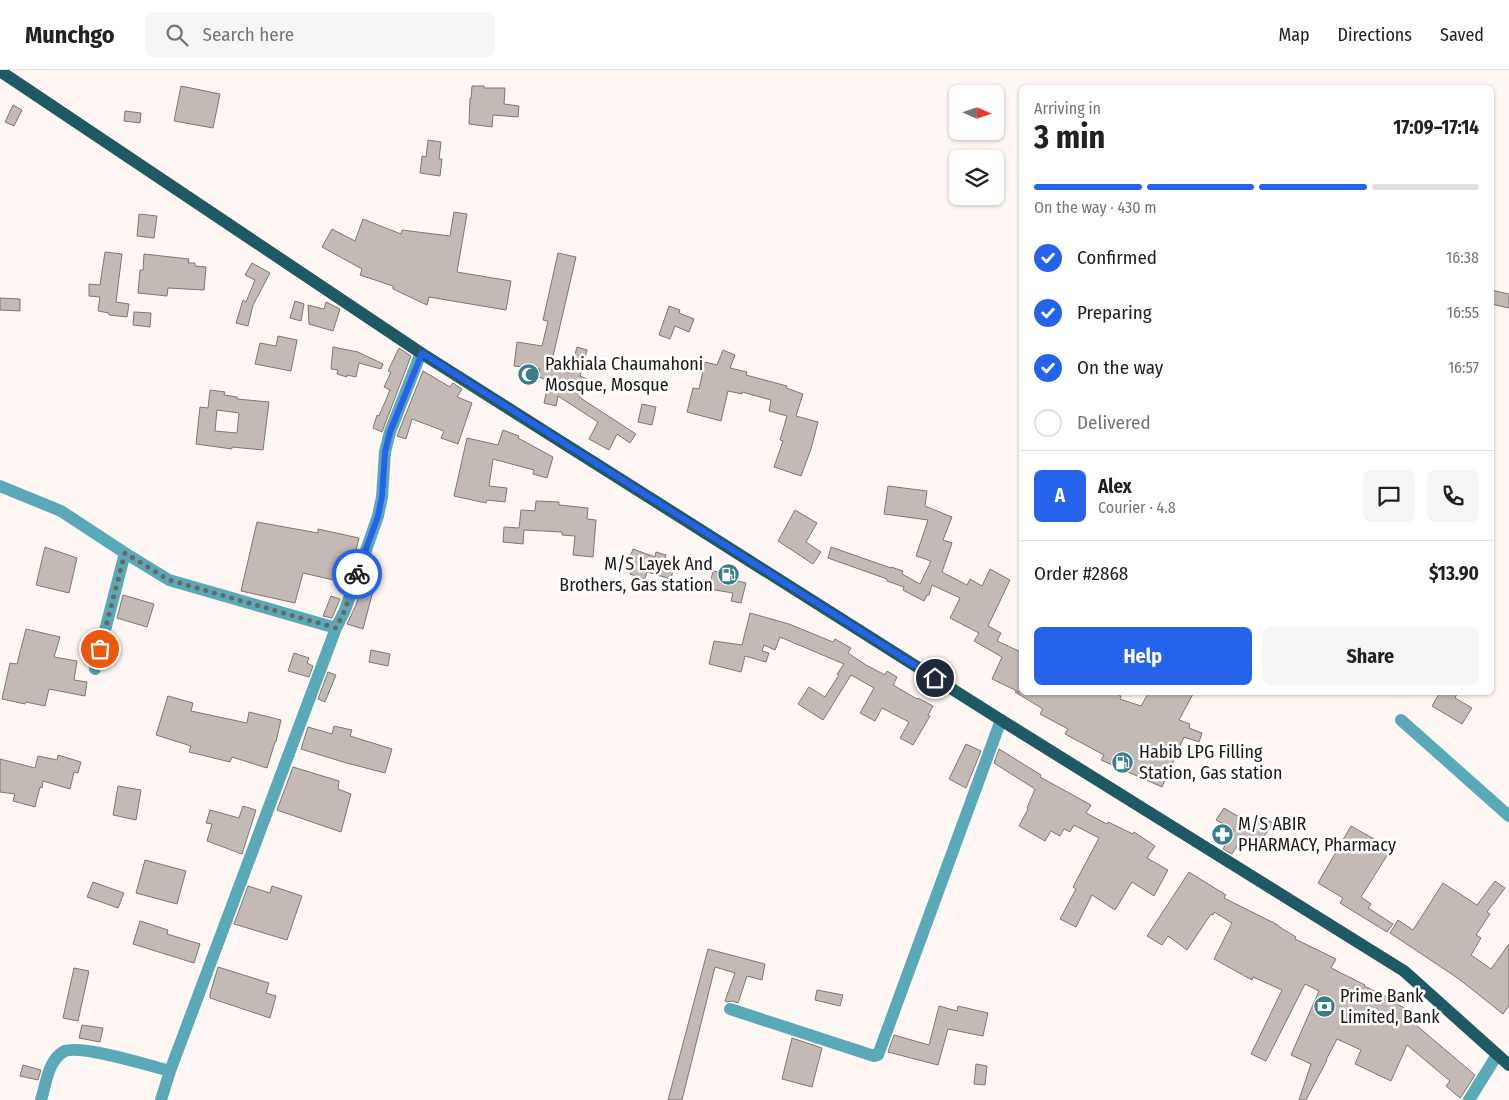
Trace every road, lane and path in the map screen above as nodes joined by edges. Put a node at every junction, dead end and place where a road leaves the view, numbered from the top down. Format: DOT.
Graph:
graph roads {
  1 [pos="0,71"];
  2 [pos="422,353"];
  3 [pos="0,486"];
  4 [pos="125,553"];
  5 [pos="336,628"];
  6 [pos="95,669"];
  7 [pos="1001,720"];
  8 [pos="1401,720"];
  9 [pos="1509,816"];
  10 [pos="730,1009"];
  11 [pos="1497,1055"];
  12 [pos="1509,1066"];
  13 [pos="170,1071"];
  14 [pos="41,1100"];
  15 [pos="161,1100"];
  16 [pos="1469,1100"];
  1 -- 2 [label="main road"];
  2 -- 5 [label="street"];
  2 -- 7 [label="main road"];
  3 -- 4 [label="street"];
  4 -- 5 [label="street"];
  4 -- 6 [label="street"];
  5 -- 13 [label="street"];
  7 -- 10 [label="street"];
  7 -- 11 [label="main road"];
  8 -- 9 [label="street"];
  11 -- 12 [label="main road"];
  11 -- 16 [label="street"];
  13 -- 14 [label="street"];
  13 -- 15 [label="street"];
}
